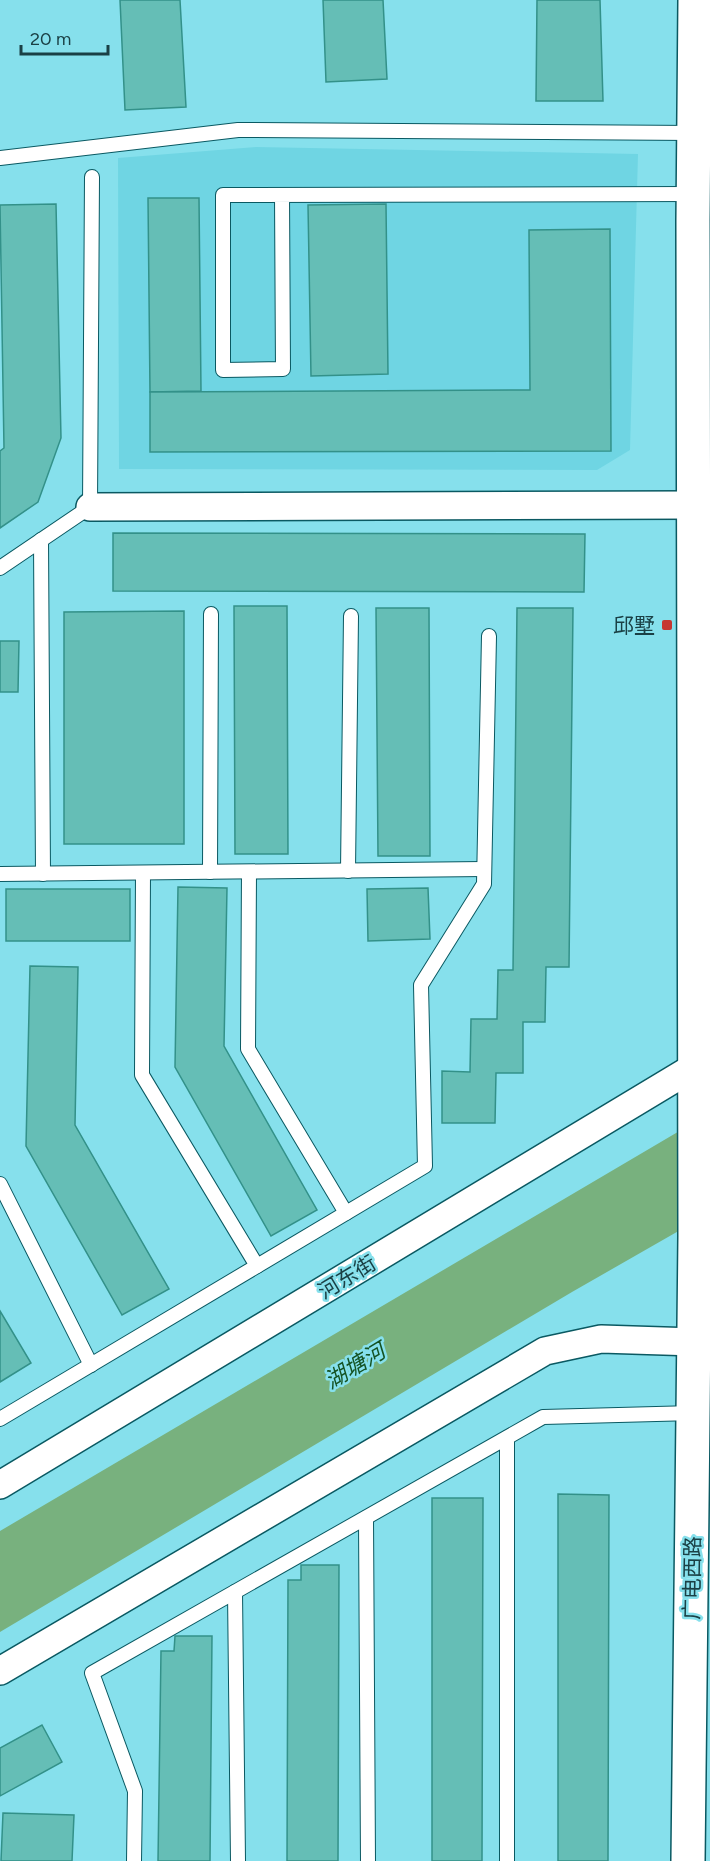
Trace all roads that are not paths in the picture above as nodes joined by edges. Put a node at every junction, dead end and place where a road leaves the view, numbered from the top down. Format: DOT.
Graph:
graph roads {
  1 [pos="695,0"];
  2 [pos="694,133"];
  3 [pos="0,158"];
  4 [pos="92,177"];
  5 [pos="693,194"];
  6 [pos="282,195"];
  7 [pos="693,505"];
  8 [pos="90,507"];
  9 [pos="41,540"];
  10 [pos="0,568"];
  11 [pos="211,615"];
  12 [pos="351,616"];
  13 [pos="489,636"];
  14 [pos="484,869"];
  15 [pos="348,871"];
  16 [pos="210,872"];
  17 [pos="249,872"];
  18 [pos="143,873"];
  19 [pos="0,874"];
  20 [pos="43,874"];
  21 [pos="694,1067"];
  22 [pos="0,1184"];
  23 [pos="346,1213"];
  24 [pos="257,1266"];
  25 [pos="694,1342"];
  26 [pos="91,1365"];
  27 [pos="694,1413"];
  28 [pos="0,1419"];
  29 [pos="507,1438"];
  30 [pos="0,1485"];
  31 [pos="366,1518"];
  32 [pos="235,1592"];
  33 [pos="0,1671"];
  34 [pos="134,1861"];
  35 [pos="238,1861"];
  36 [pos="368,1861"];
  37 [pos="507,1861"];
  38 [pos="688,1861"];
  1 -- 2 [label="main road, 广电西路"];
  2 -- 3 [label="lane"];
  2 -- 5 [label="main road, 广电西路"];
  4 -- 8 [label="lane"];
  5 -- 6 [label="lane"];
  5 -- 7 [label="main road, 广电西路"];
  6 -- 6 [label="lane"];
  7 -- 8 [label="street"];
  7 -- 21 [label="main road, 广电西路"];
  8 -- 9 [label="lane"];
  9 -- 10 [label="lane"];
  9 -- 20 [label="lane"];
  11 -- 16 [label="lane"];
  12 -- 15 [label="lane"];
  13 -- 14 [label="lane"];
  14 -- 15 [label="lane"];
  14 -- 23 [label="lane"];
  15 -- 17 [label="lane"];
  16 -- 17 [label="lane"];
  16 -- 18 [label="lane"];
  17 -- 23 [label="lane"];
  18 -- 20 [label="lane"];
  18 -- 24 [label="lane"];
  19 -- 20 [label="lane"];
  21 -- 25 [label="main road, 广电西路"];
  21 -- 30 [label="street, 河东街"];
  22 -- 26 [label="lane"];
  23 -- 24 [label="lane"];
  24 -- 26 [label="lane"];
  25 -- 27 [label="main road, 广电西路"];
  25 -- 33 [label="street"];
  26 -- 28 [label="lane"];
  27 -- 29 [label="lane"];
  27 -- 38 [label="main road, 广电西路"];
  29 -- 31 [label="lane"];
  29 -- 37 [label="lane"];
  31 -- 32 [label="lane"];
  31 -- 36 [label="lane"];
  32 -- 34 [label="lane"];
  32 -- 35 [label="lane"];
}
